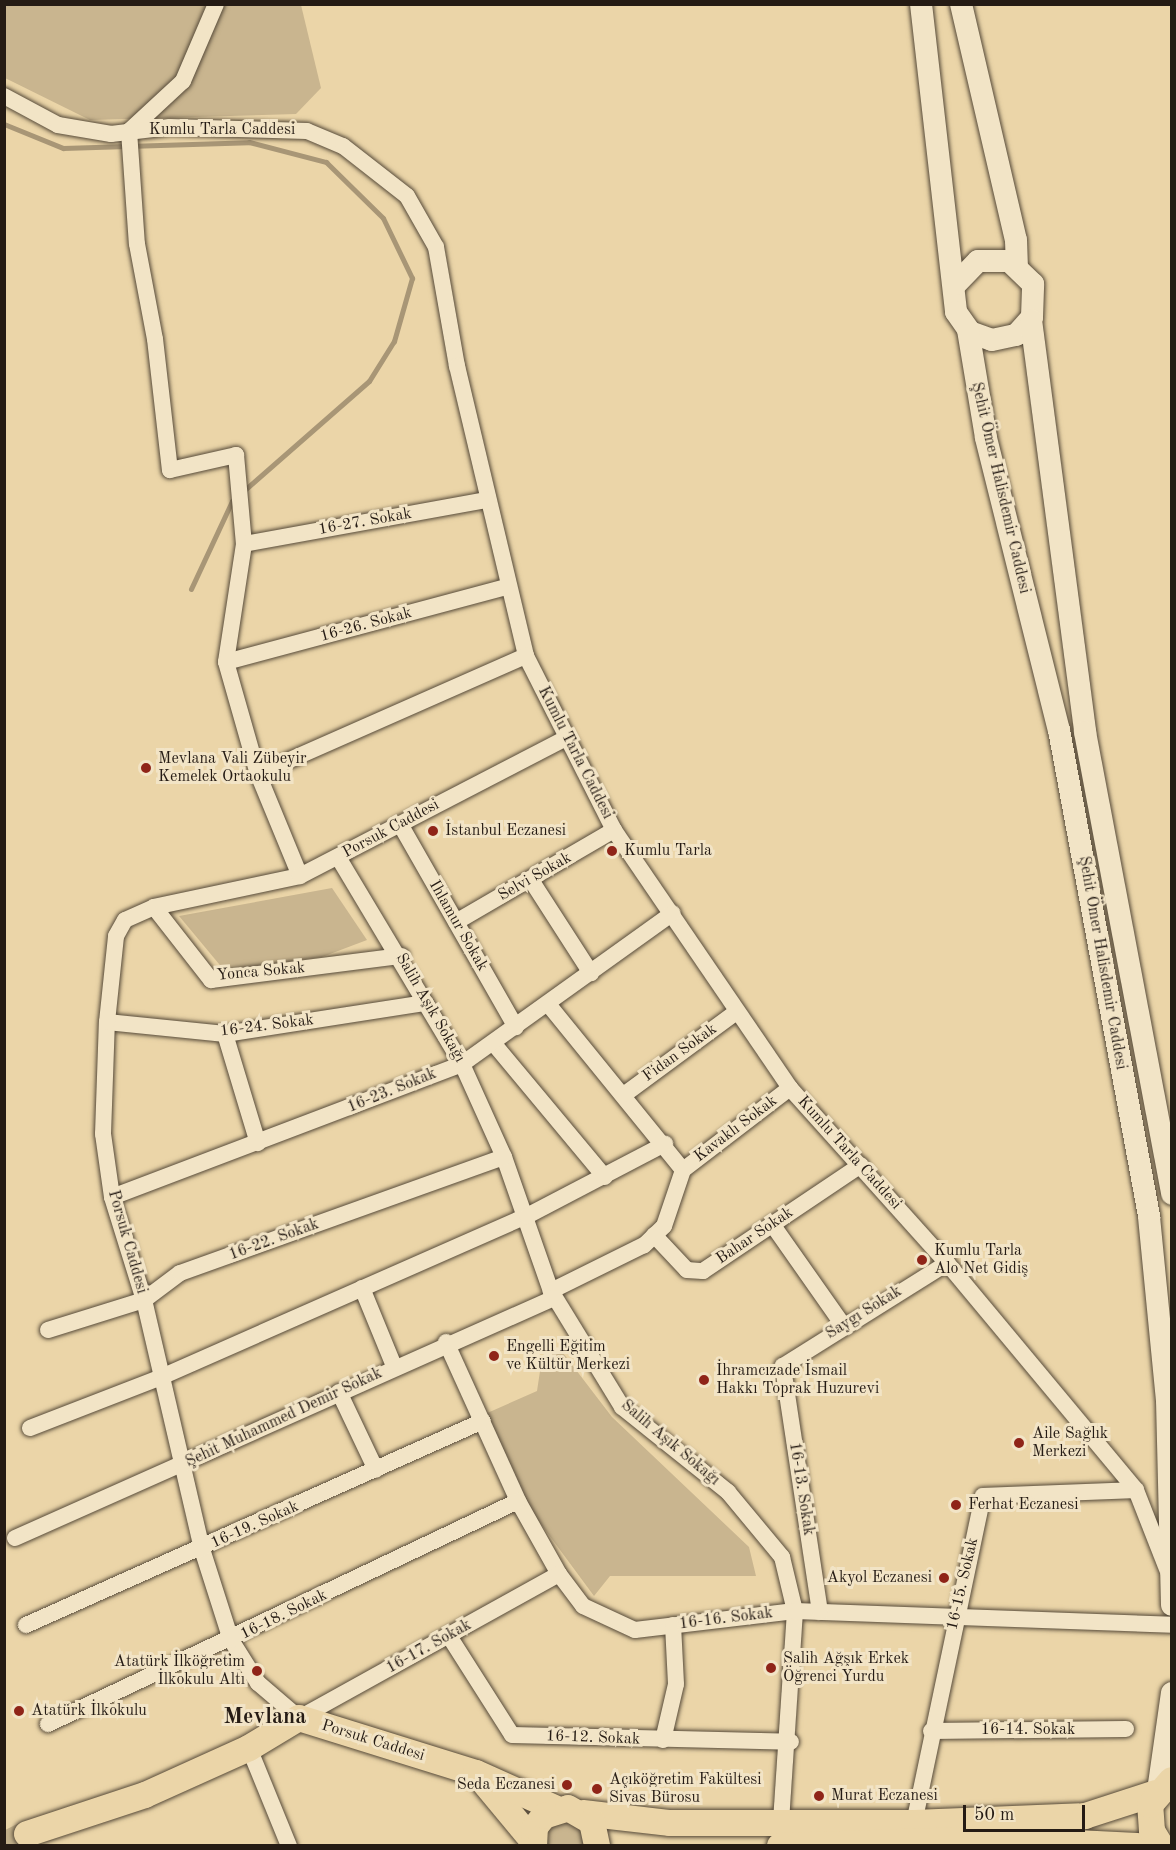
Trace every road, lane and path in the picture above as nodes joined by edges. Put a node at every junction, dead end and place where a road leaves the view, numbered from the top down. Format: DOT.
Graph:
graph roads {
  1 [pos="216,4"];
  2 [pos="921,4"];
  3 [pos="961,4"];
  4 [pos="4,96"];
  5 [pos="129,144"];
  6 [pos="1017,264"];
  7 [pos="956,284"];
  8 [pos="1031,320"];
  9 [pos="968,330"];
  10 [pos="487,500"];
  11 [pos="244,544"];
  12 [pos="506,587"];
  13 [pos="526,656"];
  14 [pos="226,662"];
  15 [pos="566,738"];
  16 [pos="258,774"];
  17 [pos="400,824"];
  18 [pos="614,830"];
  19 [pos="338,857"];
  20 [pos="300,876"];
  21 [pos="531,880"];
  22 [pos="154,907"];
  23 [pos="673,913"];
  24 [pos="456,922"];
  25 [pos="401,956"];
  26 [pos="591,973"];
  27 [pos="426,1003"];
  28 [pos="548,1004"];
  29 [pos="735,1012"];
  30 [pos="107,1022"];
  31 [pos="516,1028"];
  32 [pos="225,1034"];
  33 [pos="494,1044"];
  34 [pos="462,1064"];
  35 [pos="790,1088"];
  36 [pos="625,1094"];
  37 [pos="258,1143"];
  38 [pos="665,1144"];
  39 [pos="504,1157"];
  40 [pos="861,1166"];
  41 [pos="683,1170"];
  42 [pos="605,1177"];
  43 [pos="1172,1194"];
  44 [pos="112,1197"];
  45 [pos="527,1216"];
  46 [pos="772,1224"];
  47 [pos="654,1235"];
  48 [pos="947,1263"];
  49 [pos="362,1288"];
  50 [pos="552,1294"];
  51 [pos="144,1300"];
  52 [pos="843,1325"];
  53 [pos="48,1330"];
  54 [pos="446,1342"];
  55 [pos="394,1366"];
  56 [pos="783,1366"];
  57 [pos="159,1378"];
  58 [pos="339,1392"];
  59 [pos="483,1421"];
  60 [pos="30,1428"];
  61 [pos="181,1466"];
  62 [pos="376,1470"];
  63 [pos="1136,1490"];
  64 [pos="518,1501"];
  65 [pos="15,1538"];
  66 [pos="202,1549"];
  67 [pos="1169,1573"];
  68 [pos="559,1574"];
  69 [pos="1172,1605"];
  70 [pos="795,1611"];
  71 [pos="820,1612"];
  72 [pos="955,1616"];
  73 [pos="26,1625"];
  74 [pos="673,1625"];
  75 [pos="1172,1625"];
  76 [pos="448,1636"];
  77 [pos="231,1640"];
  78 [pos="1172,1693"];
  79 [pos="299,1718"];
  80 [pos="48,1724"];
  81 [pos="1126,1729"];
  82 [pos="931,1731"];
  83 [pos="663,1740"];
  84 [pos="791,1742"];
  85 [pos="249,1748"];
  86 [pos="476,1773"];
  87 [pos="1162,1788"];
  88 [pos="557,1809"];
  89 [pos="583,1813"];
  90 [pos="914,1823"];
  91 [pos="27,1834"];
  92 [pos="781,1834"];
  93 [pos="533,1843"];
  94 [pos="289,1845"];
  95 [pos="597,1845"];
  96 [pos="1137,1845"];
  97 [pos="1161,1845"];
  1 -- 5 [label="street"];
  2 -- 7 [label="main road"];
  3 -- 6 [label="main road"];
  4 -- 5 [label="street, Kumlu Tarla Caddesi"];
  5 -- 10 [label="street, Kumlu Tarla Caddesi"];
  5 -- 11 [label="street"];
  6 -- 7 [label="main road"];
  6 -- 8 [label="main road"];
  7 -- 9 [label="main road"];
  8 -- 9 [label="main road"];
  8 -- 43 [label="main road, Şehit Ömer Halisdemir Caddesi"];
  9 -- 67 [label="main road, Şehit Ömer Halisdemir Caddesi"];
  10 -- 11 [label="street, 16-27. Sokak"];
  10 -- 12 [label="street, Kumlu Tarla Caddesi"];
  11 -- 14 [label="street"];
  12 -- 13 [label="street, Kumlu Tarla Caddesi"];
  12 -- 14 [label="street, 16-26. Sokak"];
  13 -- 15 [label="street, Kumlu Tarla Caddesi"];
  13 -- 16 [label="street"];
  14 -- 16 [label="street"];
  15 -- 17 [label="street, Porsuk Caddesi"];
  15 -- 18 [label="street, Kumlu Tarla Caddesi"];
  16 -- 20 [label="street"];
  17 -- 19 [label="street, Porsuk Caddesi"];
  17 -- 24 [label="street, Ihlamur Sokak"];
  18 -- 21 [label="street, Selvi Sokak"];
  18 -- 23 [label="street, Kumlu Tarla Caddesi"];
  19 -- 20 [label="street, Porsuk Caddesi"];
  19 -- 25 [label="street, Salih Aşık Sokağı"];
  20 -- 22 [label="street, Porsuk Caddesi"];
  21 -- 24 [label="street, Selvi Sokak"];
  21 -- 26 [label="street"];
  22 -- 25 [label="street, Yonca Sokak"];
  22 -- 30 [label="street, Porsuk Caddesi"];
  23 -- 26 [label="street, 16-23. Sokak"];
  23 -- 29 [label="street, Kumlu Tarla Caddesi"];
  24 -- 31 [label="street, Ihlamur Sokak"];
  25 -- 27 [label="street, Salih Aşık Sokağı"];
  26 -- 28 [label="street, 16-23. Sokak"];
  27 -- 32 [label="street, 16-24. Sokak"];
  27 -- 34 [label="street, Salih Aşık Sokağı"];
  28 -- 31 [label="street, 16-23. Sokak"];
  28 -- 36 [label="street"];
  29 -- 35 [label="street, Kumlu Tarla Caddesi"];
  29 -- 36 [label="street, Fidan Sokak"];
  30 -- 32 [label="street, 16-24. Sokak"];
  30 -- 44 [label="street, Porsuk Caddesi"];
  31 -- 33 [label="street, 16-23. Sokak"];
  32 -- 37 [label="street"];
  33 -- 34 [label="street, 16-23. Sokak"];
  33 -- 42 [label="street"];
  34 -- 37 [label="street, 16-23. Sokak"];
  34 -- 39 [label="street, Salih Aşık Sokağı"];
  35 -- 40 [label="street, Kumlu Tarla Caddesi"];
  35 -- 41 [label="street, Kavaklı Sokak"];
  36 -- 38 [label="street"];
  37 -- 44 [label="street, 16-23. Sokak"];
  38 -- 41 [label="street"];
  38 -- 42 [label="street"];
  39 -- 45 [label="street, Salih Aşık Sokağı"];
  39 -- 51 [label="street, 16-22. Sokak"];
  40 -- 46 [label="street, Bahar Sokak"];
  40 -- 48 [label="street, Kumlu Tarla Caddesi"];
  41 -- 47 [label="street"];
  42 -- 45 [label="street"];
  44 -- 51 [label="street, Porsuk Caddesi"];
  45 -- 49 [label="street"];
  45 -- 50 [label="street, Salih Aşık Sokağı"];
  46 -- 47 [label="street, Bahar Sokak"];
  46 -- 52 [label="street"];
  47 -- 50 [label="street, Şehit Muhammed Demir Sokak"];
  48 -- 52 [label="street, Saygı Sokak"];
  48 -- 63 [label="street, Kumlu Tarla Caddesi"];
  49 -- 55 [label="street"];
  49 -- 57 [label="street"];
  50 -- 54 [label="street, Şehit Muhammed Demir Sokak"];
  50 -- 70 [label="street, Salih Aşık Sokağı"];
  51 -- 53 [label="street, 16-22. Sokak"];
  51 -- 57 [label="street, Porsuk Caddesi"];
  52 -- 56 [label="street, Saygı Sokak"];
  54 -- 55 [label="street, Şehit Muhammed Demir Sokak"];
  54 -- 59 [label="street, 16-16. Sokak"];
  55 -- 58 [label="street, Şehit Muhammed Demir Sokak"];
  56 -- 71 [label="street, 16-13. Sokak"];
  57 -- 60 [label="street"];
  57 -- 61 [label="street, Porsuk Caddesi"];
  58 -- 61 [label="street, Şehit Muhammed Demir Sokak"];
  58 -- 62 [label="street"];
  59 -- 62 [label="street, 16-19. Sokak"];
  59 -- 64 [label="street, 16-16. Sokak"];
  61 -- 65 [label="street, Şehit Muhammed Demir Sokak"];
  61 -- 66 [label="street, Porsuk Caddesi"];
  62 -- 66 [label="street, 16-19. Sokak"];
  63 -- 67 [label="street, Kumlu Tarla Caddesi"];
  63 -- 72 [label="street, 16-15. Sokak"];
  64 -- 68 [label="street, 16-16. Sokak"];
  64 -- 77 [label="street, 16-18. Sokak"];
  66 -- 73 [label="street, 16-19. Sokak"];
  66 -- 77 [label="street, Porsuk Caddesi"];
  67 -- 69 [label="main road, Şehit Ömer Halisdemir Caddesi"];
  68 -- 74 [label="street, 16-16. Sokak"];
  68 -- 76 [label="street, 16-17. Sokak"];
  70 -- 71 [label="street, 16-16. Sokak"];
  70 -- 74 [label="street, 16-16. Sokak"];
  70 -- 84 [label="street, Salih Aşık Sokağı"];
  71 -- 72 [label="street, 16-16. Sokak"];
  72 -- 75 [label="street, 16-16. Sokak"];
  72 -- 82 [label="street, 16-15. Sokak"];
  74 -- 83 [label="street"];
  76 -- 79 [label="street, 16-17. Sokak"];
  76 -- 83 [label="street, 16-12. Sokak"];
  77 -- 79 [label="street, Porsuk Caddesi"];
  77 -- 80 [label="street, 16-18. Sokak"];
  78 -- 87 [label="main road"];
  79 -- 85 [label="main road"];
  79 -- 86 [label="main road, Porsuk Caddesi"];
  81 -- 82 [label="street, 16-14. Sokak"];
  82 -- 90 [label="street, 16-15. Sokak"];
  83 -- 84 [label="street, 16-12. Sokak"];
  84 -- 92 [label="street, Salih Aşık Sokağı"];
  85 -- 91 [label="main road"];
  85 -- 94 [label="street"];
  86 -- 88 [label="main road, Porsuk Caddesi"];
  86 -- 93 [label="main road"];
  87 -- 90 [label="main road"];
  87 -- 97 [label="main road"];
  88 -- 89 [label="main road, Porsuk Caddesi"];
  88 -- 93 [label="main road"];
  89 -- 92 [label="main road, Porsuk Caddesi"];
  89 -- 95 [label="main road"];
  90 -- 92 [label="main road"];
  92 -- 96 [label="main road"];
}
